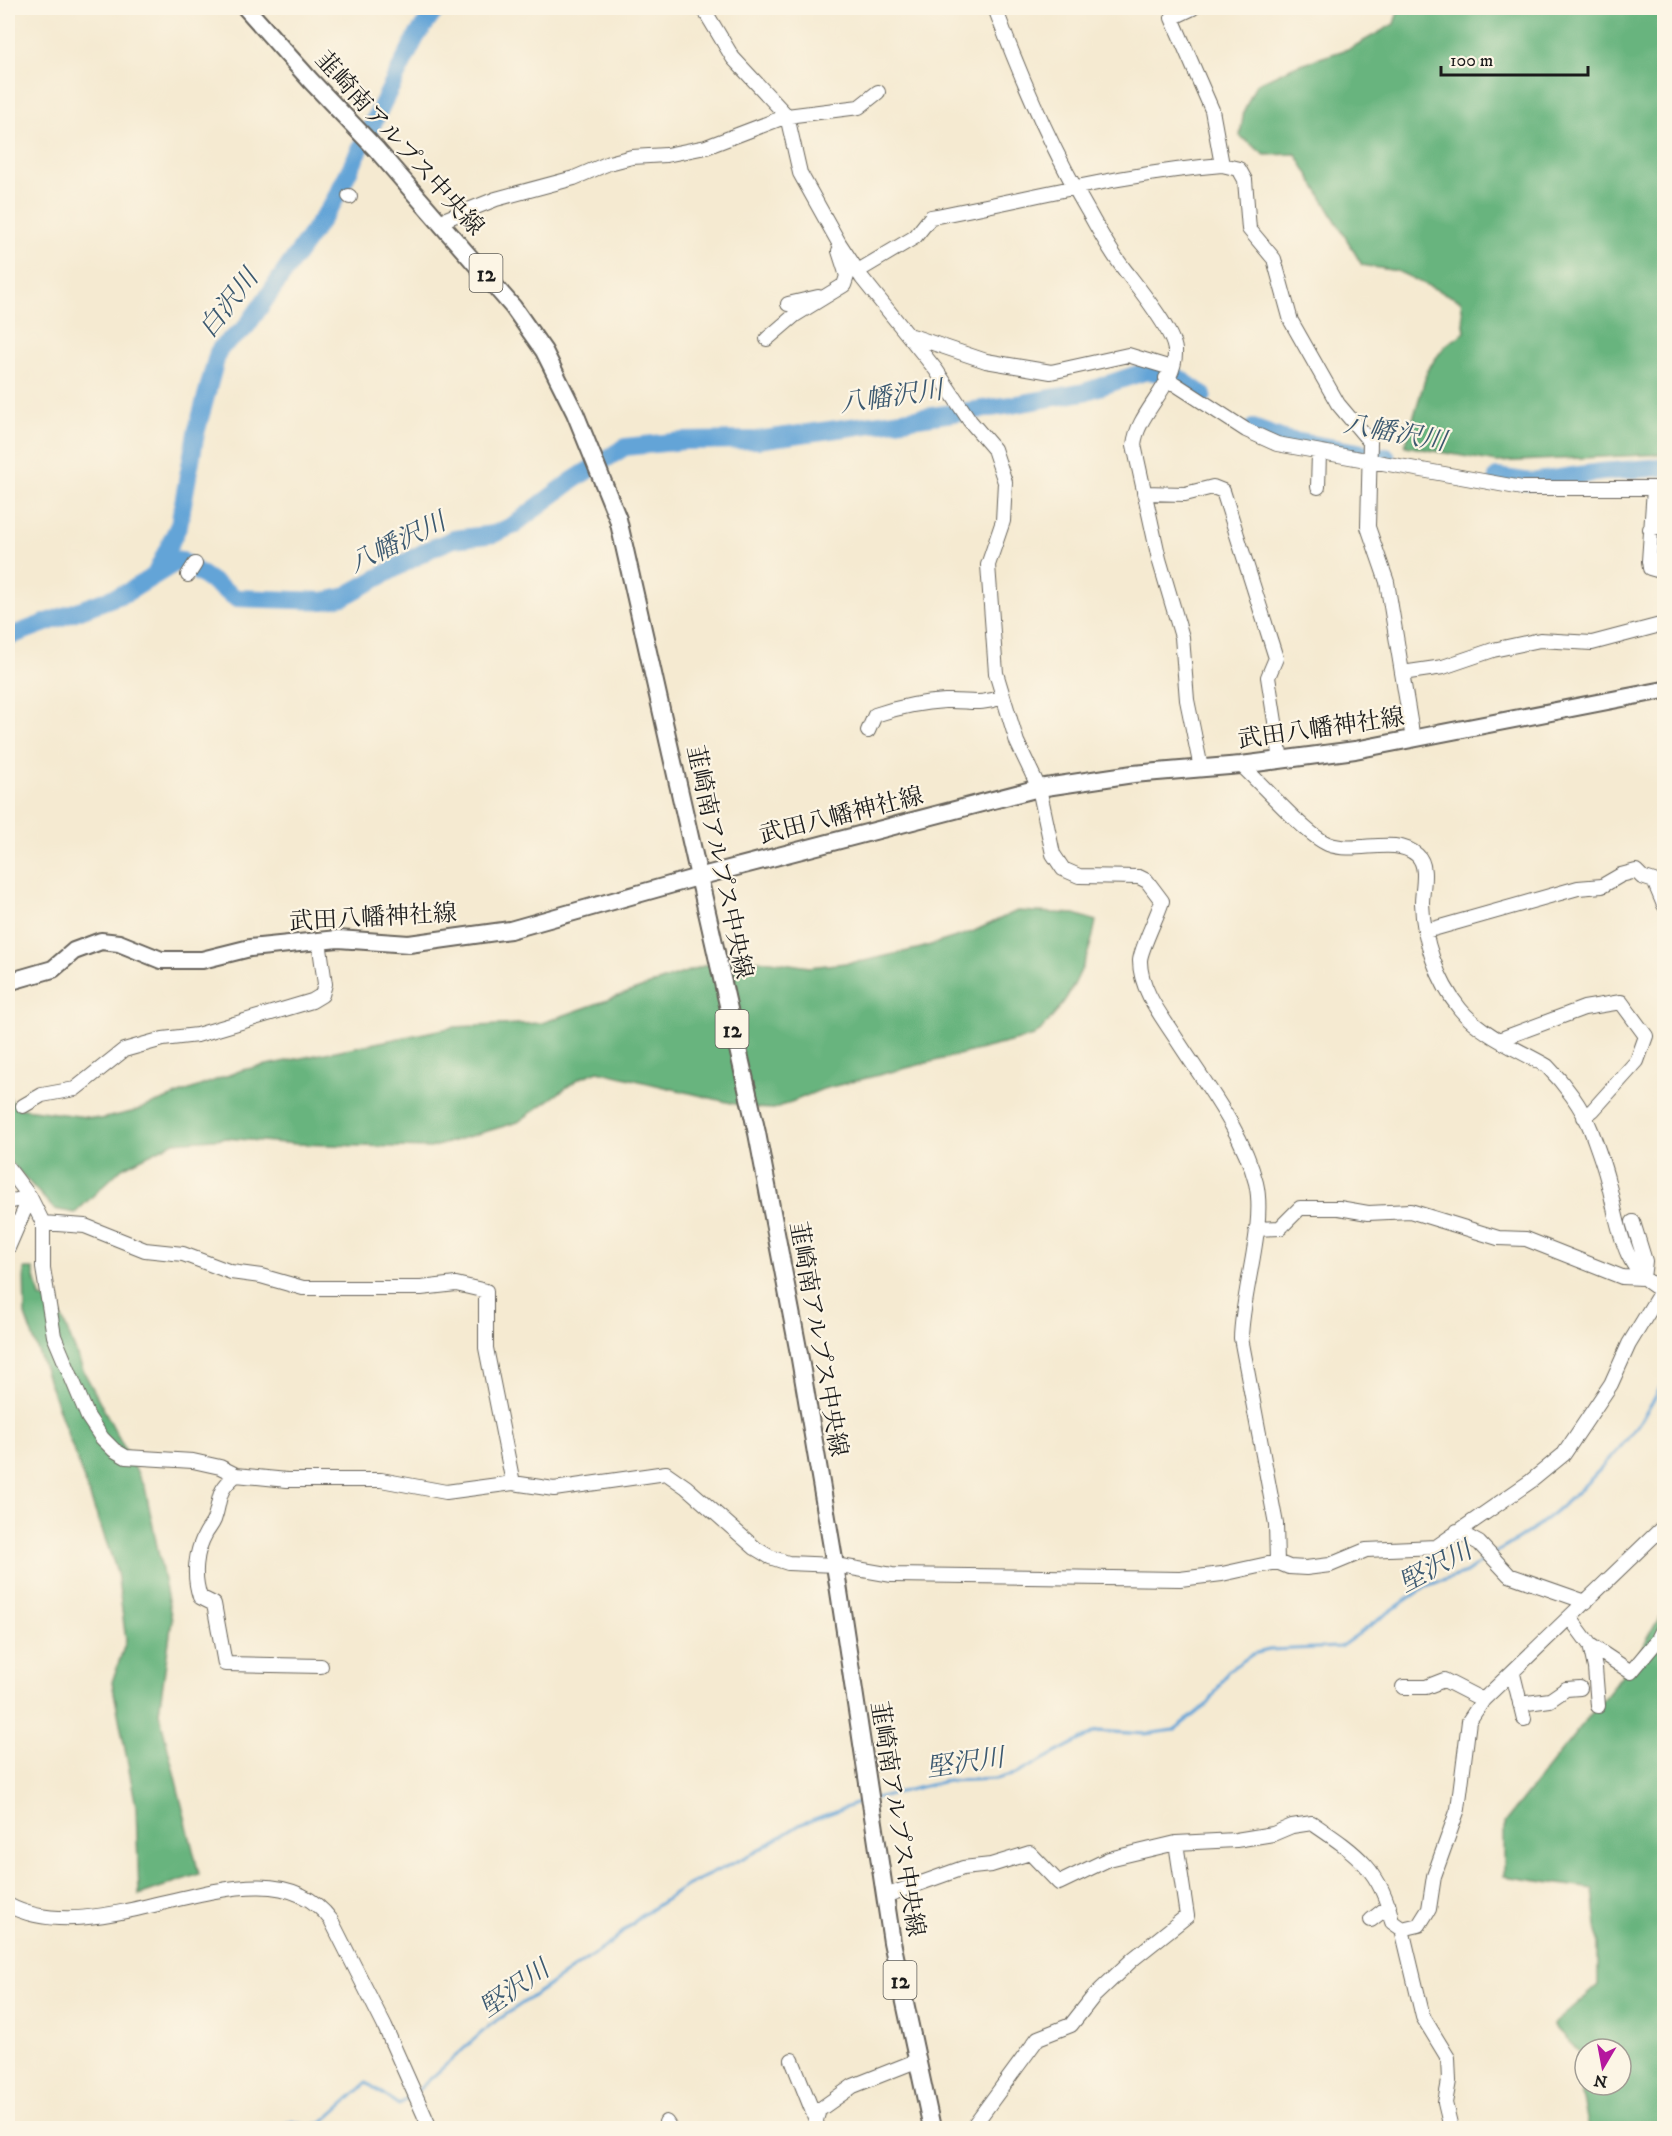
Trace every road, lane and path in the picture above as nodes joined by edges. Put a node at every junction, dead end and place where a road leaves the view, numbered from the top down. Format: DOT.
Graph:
graph roads {
  1 [pos="246,8"];
  2 [pos="703,8"];
  3 [pos="995,8"];
  4 [pos="1193,8"];
  5 [pos="878,92"];
  6 [pos="787,116"];
  7 [pos="1222,165"];
  8 [pos="1073,188"];
  9 [pos="441,221"];
  10 [pos="839,243"];
  11 [pos="858,271"];
  12 [pos="832,294"];
  13 [pos="788,304"];
  14 [pos="910,336"];
  15 [pos="767,339"];
  16 [pos="1169,373"];
  17 [pos="1319,453"];
  18 [pos="1369,456"];
  19 [pos="1318,487"];
  20 [pos="1659,488"];
  21 [pos="1144,493"];
  22 [pos="1665,525"];
  23 [pos="1650,529"];
  24 [pos="1665,572"];
  25 [pos="1665,624"];
  26 [pos="1402,673"];
  27 [pos="1665,690"];
  28 [pos="1002,698"];
  29 [pos="868,731"];
  30 [pos="1413,739"];
  31 [pos="1281,760"];
  32 [pos="1241,765"];
  33 [pos="1201,768"];
  34 [pos="1039,788"];
  35 [pos="698,877"];
  36 [pos="1665,905"];
  37 [pos="1426,931"];
  38 [pos="319,941"];
  39 [pos="8,982"];
  40 [pos="1501,1039"];
  41 [pos="23,1106"];
  42 [pos="1584,1116"];
  43 [pos="8,1168"];
  44 [pos="30,1197"];
  45 [pos="8,1202"];
  46 [pos="1633,1222"];
  47 [pos="43,1223"];
  48 [pos="1256,1228"];
  49 [pos="8,1248"];
  50 [pos="1643,1278"];
  51 [pos="1663,1291"];
  52 [pos="236,1476"];
  53 [pos="513,1483"];
  54 [pos="1665,1526"];
  55 [pos="1457,1531"];
  56 [pos="1277,1562"];
  57 [pos="835,1565"];
  58 [pos="1586,1602"];
  59 [pos="1570,1618"];
  60 [pos="1665,1627"];
  61 [pos="1590,1645"];
  62 [pos="321,1666"];
  63 [pos="1513,1674"];
  64 [pos="1403,1687"];
  65 [pos="1580,1688"];
  66 [pos="1483,1700"];
  67 [pos="1598,1706"];
  68 [pos="1176,1843"];
  69 [pos="885,1896"];
  70 [pos="8,1905"];
  71 [pos="1389,1906"];
  72 [pos="1371,1920"];
  73 [pos="1402,1929"];
  74 [pos="792,2060"];
  75 [pos="916,2061"];
  76 [pos="816,2124"];
  77 [pos="430,2128"];
  78 [pos="932,2128"];
  79 [pos="972,2128"];
  80 [pos="1451,2128"];
  1 -- 9 [label="main road, 韮崎南アルプス中央線 / 12"];
  2 -- 6 [label="street"];
  3 -- 8 [label="street"];
  4 -- 7 [label="street"];
  5 -- 6 [label="street"];
  6 -- 9 [label="street"];
  6 -- 10 [label="street"];
  7 -- 8 [label="street"];
  7 -- 18 [label="street"];
  8 -- 11 [label="street"];
  8 -- 16 [label="street"];
  9 -- 35 [label="main road, 韮崎南アルプス中央線 / 12"];
  10 -- 11 [label="street"];
  10 -- 12 [label="street"];
  11 -- 14 [label="street"];
  12 -- 13 [label="street"];
  12 -- 15 [label="street"];
  14 -- 16 [label="street"];
  14 -- 28 [label="street"];
  16 -- 17 [label="street"];
  16 -- 21 [label="street"];
  17 -- 18 [label="street"];
  17 -- 19 [label="street"];
  18 -- 20 [label="street"];
  18 -- 26 [label="street"];
  20 -- 23 [label="street"];
  21 -- 31 [label="street"];
  21 -- 33 [label="street"];
  22 -- 23 [label="street"];
  23 -- 24 [label="street"];
  25 -- 26 [label="street"];
  26 -- 30 [label="street"];
  27 -- 30 [label="main road, 武田八幡神社線"];
  28 -- 29 [label="street"];
  28 -- 34 [label="street"];
  30 -- 31 [label="main road, 武田八幡神社線"];
  31 -- 32 [label="main road, 武田八幡神社線"];
  32 -- 33 [label="main road, 武田八幡神社線"];
  32 -- 37 [label="street"];
  33 -- 34 [label="main road, 武田八幡神社線"];
  34 -- 35 [label="main road, 武田八幡神社線"];
  34 -- 48 [label="street"];
  35 -- 38 [label="main road, 武田八幡神社線"];
  35 -- 57 [label="main road, 韮崎南アルプス中央線 / 12"];
  36 -- 37 [label="street"];
  37 -- 40 [label="street"];
  38 -- 39 [label="main road, 武田八幡神社線"];
  38 -- 41 [label="street"];
  40 -- 42 [label="street"];
  40 -- 42 [label="street"];
  42 -- 50 [label="street"];
  43 -- 44 [label="street"];
  44 -- 45 [label="street"];
  44 -- 47 [label="street"];
  44 -- 49 [label="street"];
  46 -- 50 [label="street"];
  47 -- 52 [label="street"];
  47 -- 53 [label="street"];
  48 -- 50 [label="street"];
  48 -- 56 [label="street"];
  50 -- 51 [label="street"];
  51 -- 55 [label="street"];
  52 -- 53 [label="street"];
  52 -- 62 [label="street"];
  53 -- 57 [label="street"];
  54 -- 58 [label="street"];
  55 -- 56 [label="street"];
  55 -- 58 [label="street"];
  56 -- 57 [label="street"];
  57 -- 69 [label="main road, 韮崎南アルプス中央線 / 12"];
  58 -- 59 [label="street"];
  59 -- 61 [label="street"];
  59 -- 63 [label="street"];
  60 -- 61 [label="street"];
  61 -- 67 [label="street"];
  63 -- 65 [label="street"];
  63 -- 66 [label="street"];
  64 -- 66 [label="street"];
  66 -- 73 [label="street"];
  68 -- 69 [label="street"];
  68 -- 71 [label="street"];
  68 -- 79 [label="street"];
  69 -- 75 [label="main road, 韮崎南アルプス中央線 / 12"];
  70 -- 77 [label="street"];
  71 -- 72 [label="street"];
  71 -- 73 [label="street"];
  73 -- 80 [label="street"];
  74 -- 76 [label="street"];
  75 -- 76 [label="street"];
  75 -- 78 [label="main road, 韮崎南アルプス中央線 / 12"];
}
